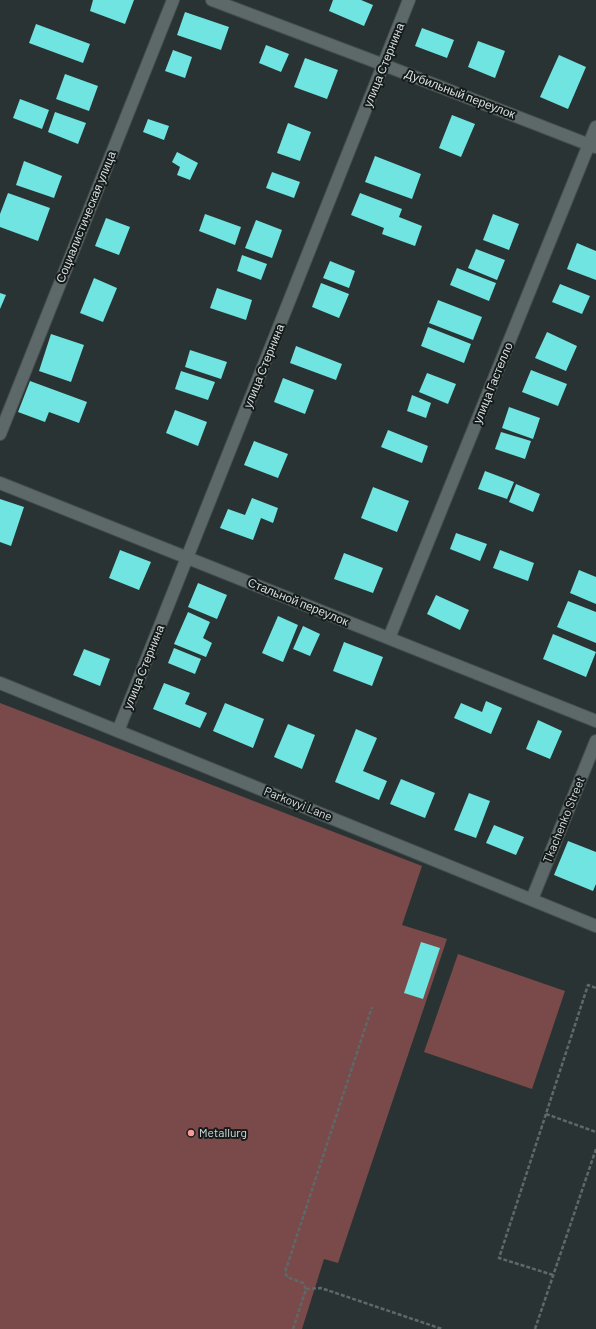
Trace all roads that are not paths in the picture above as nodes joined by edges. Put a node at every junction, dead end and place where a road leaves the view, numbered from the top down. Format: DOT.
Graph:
graph roads {
  1 [pos="173,0"];
  2 [pos="212,0"];
  3 [pos="409,0"];
  4 [pos="384,64"];
  5 [pos="596,127"];
  6 [pos="592,146"];
  7 [pos="0,434"];
  8 [pos="0,483"];
  9 [pos="188,557"];
  10 [pos="389,638"];
  11 [pos="0,683"];
  12 [pos="596,721"];
  13 [pos="118,731"];
  14 [pos="596,741"];
  15 [pos="532,899"];
  16 [pos="596,926"];
  1 -- 7 [label="street, Социалистическая улица"];
  2 -- 4 [label="street, Дубильный переулок"];
  3 -- 4 [label="street, улица Стернина"];
  4 -- 6 [label="street, Дубильный переулок"];
  4 -- 9 [label="street, улица Стернина"];
  5 -- 6 [label="street, улица Гастелло"];
  6 -- 10 [label="street, улица Гастелло"];
  8 -- 9 [label="street, Стальной переулок"];
  9 -- 10 [label="street, Стальной переулок"];
  9 -- 13 [label="street, улица Стернина"];
  10 -- 12 [label="street, Стальной переулок"];
  11 -- 13 [label="street, Parkovyi Lane"];
  13 -- 15 [label="street, Parkovyi Lane"];
  14 -- 15 [label="street, Tkachenko Street"];
  15 -- 16 [label="street, Parkovyi Lane"];
}
